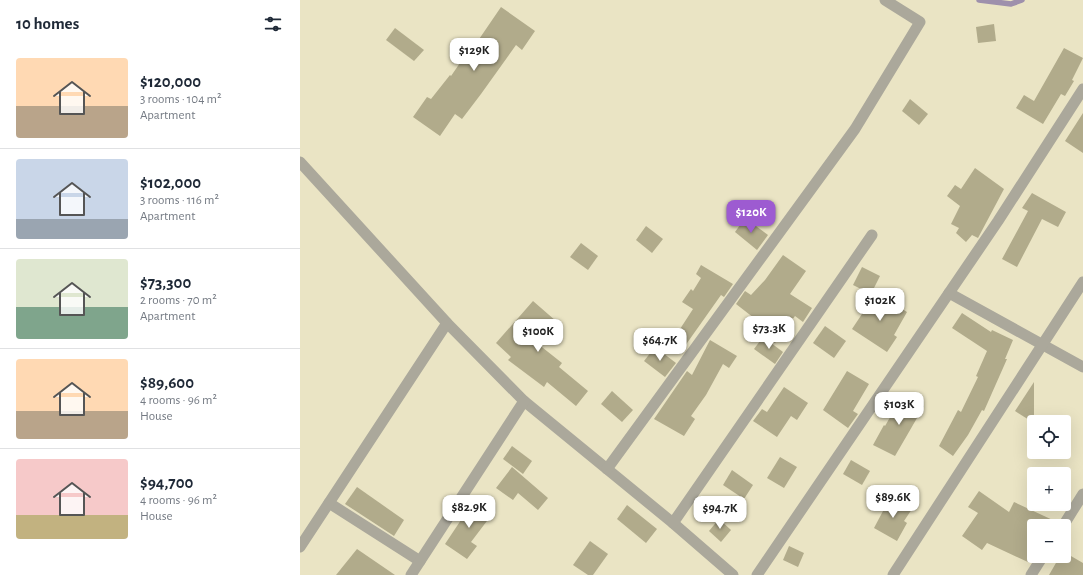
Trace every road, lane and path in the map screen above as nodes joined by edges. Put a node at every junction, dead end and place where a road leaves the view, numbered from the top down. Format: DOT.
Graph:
graph roads {
  1 [pos="885,0"];
  2 [pos="1083,89"];
  3 [pos="300,162"];
  4 [pos="872,235"];
  5 [pos="1083,282"];
  6 [pos="949,293"];
  7 [pos="447,323"];
  8 [pos="1042,344"];
  9 [pos="1083,367"];
  10 [pos="524,401"];
  11 [pos="607,469"];
  12 [pos="1083,494"];
  13 [pos="329,503"];
  14 [pos="1067,519"];
  15 [pos="673,523"];
  16 [pos="300,546"];
  17 [pos="420,561"];
  18 [pos="1039,563"];
  19 [pos="411,575"];
  20 [pos="733,575"];
  21 [pos="758,575"];
  22 [pos="893,575"];
  23 [pos="1031,575"];
  1 -- 11 [label="street"];
  2 -- 6 [label="street"];
  3 -- 7 [label="street"];
  4 -- 15 [label="street"];
  5 -- 8 [label="street"];
  6 -- 8 [label="street"];
  6 -- 21 [label="street"];
  7 -- 10 [label="street"];
  7 -- 13 [label="street"];
  8 -- 9 [label="street"];
  8 -- 22 [label="street"];
  10 -- 11 [label="street"];
  10 -- 17 [label="street"];
  11 -- 15 [label="street"];
  12 -- 14 [label="street"];
  13 -- 16 [label="street"];
  13 -- 17 [label="street"];
  15 -- 20 [label="street"];
  17 -- 19 [label="street"];
  18 -- 23 [label="street"];
}
